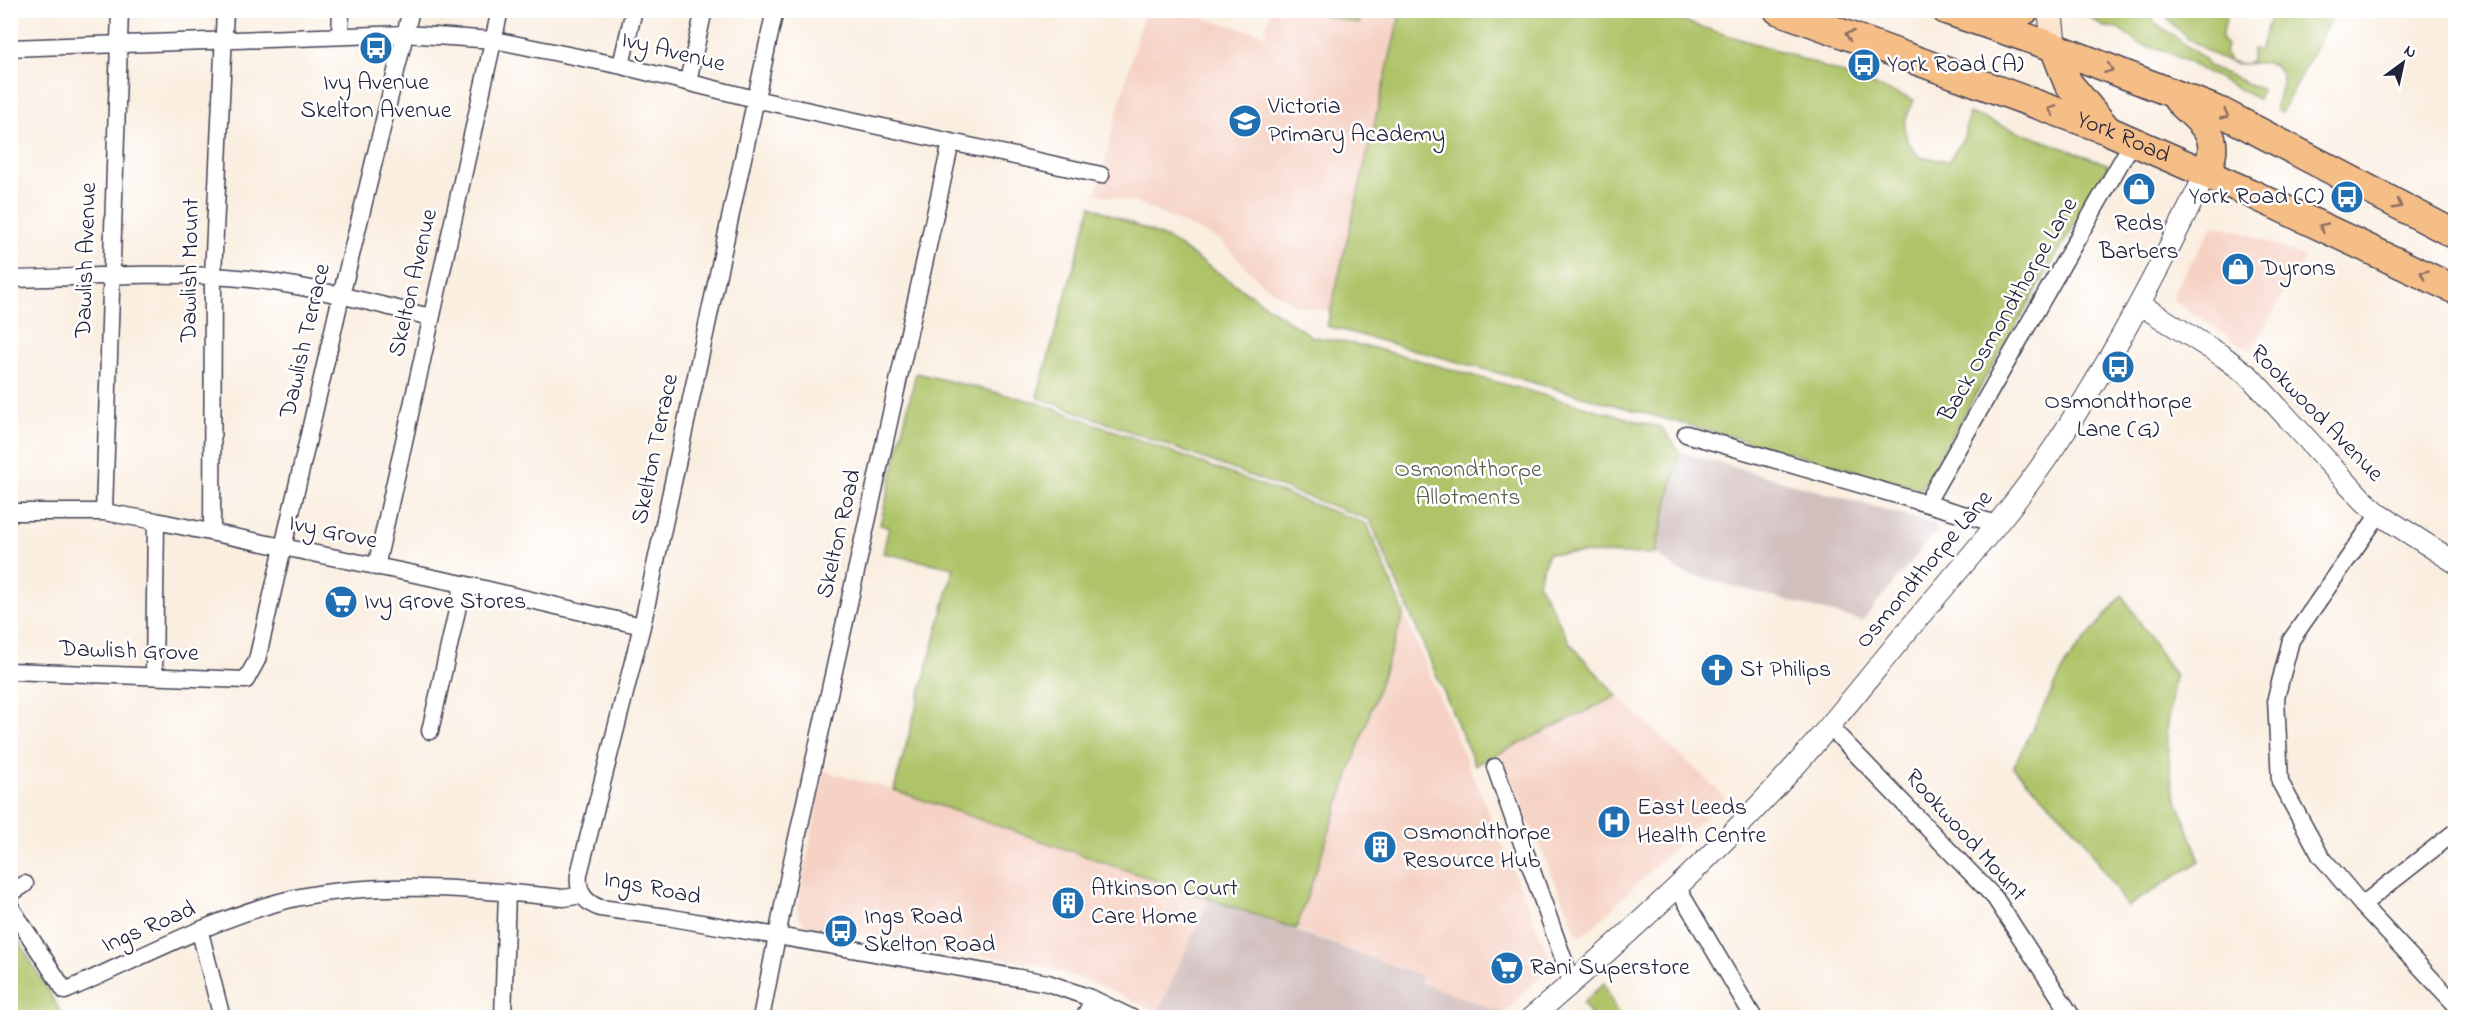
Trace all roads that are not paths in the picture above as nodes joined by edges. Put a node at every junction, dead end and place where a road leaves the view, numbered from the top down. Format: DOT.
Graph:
graph roads {
  1 [pos="120,10"];
  2 [pos="225,10"];
  3 [pos="341,10"];
  4 [pos="411,10"];
  5 [pos="500,10"];
  6 [pos="634,10"];
  7 [pos="704,10"];
  8 [pos="775,10"];
  9 [pos="1778,10"];
  10 [pos="1946,10"];
  11 [pos="2025,10"];
  12 [pos="2050,10"];
  13 [pos="1996,27"];
  14 [pos="406,34"];
  15 [pos="340,35"];
  16 [pos="224,40"];
  17 [pos="494,40"];
  18 [pos="119,43"];
  19 [pos="2055,47"];
  20 [pos="10,48"];
  21 [pos="621,65"];
  22 [pos="688,81"];
  23 [pos="2170,93"];
  24 [pos="755,99"];
  25 [pos="2107,130"];
  26 [pos="2133,141"];
  27 [pos="951,142"];
  28 [pos="2206,173"];
  29 [pos="1101,175"];
  30 [pos="2456,235"];
  31 [pos="109,274"];
  32 [pos="213,276"];
  33 [pos="10,279"];
  34 [pos="2456,290"];
  35 [pos="341,296"];
  36 [pos="2139,303"];
  37 [pos="431,316"];
  38 [pos="1686,434"];
  39 [pos="1927,502"];
  40 [pos="10,512"];
  41 [pos="104,512"];
  42 [pos="2379,514"];
  43 [pos="156,521"];
  44 [pos="1997,524"];
  45 [pos="212,532"];
  46 [pos="282,547"];
  47 [pos="2456,563"];
  48 [pos="376,567"];
  49 [pos="463,584"];
  50 [pos="642,626"];
  51 [pos="10,671"];
  52 [pos="154,676"];
  53 [pos="246,680"];
  54 [pos="1829,726"];
  55 [pos="430,731"];
  56 [pos="1495,767"];
  57 [pos="2456,831"];
  58 [pos="1677,887"];
  59 [pos="507,892"];
  60 [pos="582,895"];
  61 [pos="2362,905"];
  62 [pos="10,906"];
  63 [pos="200,932"];
  64 [pos="778,936"];
  65 [pos="1572,983"];
  66 [pos="1093,999"];
  67 [pos="2456,1005"];
  68 [pos="222,1017"];
  69 [pos="502,1017"];
  70 [pos="761,1017"];
  71 [pos="1084,1017"];
  72 [pos="1132,1017"];
  73 [pos="1531,1017"];
  74 [pos="1754,1017"];
  75 [pos="2073,1017"];
  1 -- 18 [label="street, Dawlish Avenue"];
  2 -- 16 [label="street, Dawlish Mount"];
  3 -- 15 [label="street"];
  4 -- 14 [label="street, Dawlish Terrace"];
  5 -- 17 [label="street, Skelton Avenue"];
  6 -- 21 [label="street"];
  7 -- 22 [label="street"];
  8 -- 24 [label="street, Skelton Terrace"];
  25 -- 9 [label="highway, York Road, one-way"];
  10 -- 13 [label="highway"];
  11 -- 13 [label="highway"];
  12 -- 19 [label="main road"];
  13 -- 19 [label="highway"];
  14 -- 15 [label="street, Ivy Avenue"];
  14 -- 17 [label="street, Ivy Avenue"];
  14 -- 35 [label="street, Dawlish Terrace"];
  15 -- 16 [label="street, Ivy Avenue"];
  16 -- 18 [label="street, Ivy Avenue"];
  16 -- 32 [label="street, Dawlish Mount"];
  17 -- 21 [label="street, Ivy Avenue"];
  17 -- 37 [label="street, Skelton Avenue"];
  18 -- 20 [label="street, Ivy Avenue"];
  18 -- 31 [label="street, Dawlish Avenue"];
  19 -- 23 [label="highway, one-way"];
  19 -- 25 [label="highway"];
  21 -- 22 [label="street, Ivy Avenue"];
  22 -- 24 [label="street, Ivy Avenue"];
  23 -- 28 [label="highway"];
  23 -- 30 [label="highway, one-way"];
  24 -- 27 [label="street, Ivy Avenue"];
  24 -- 50 [label="street, Skelton Terrace"];
  25 -- 26 [label="highway, York Road"];
  26 -- 28 [label="highway, York Road"];
  26 -- 39 [label="street, Back Osmondthorpe Lane"];
  27 -- 29 [label="street, Ivy Avenue"];
  27 -- 64 [label="street, Skelton Road"];
  34 -- 28 [label="highway, York Road, one-way"];
  28 -- 36 [label="street, Osmondthorpe Lane"];
  31 -- 32 [label="street"];
  31 -- 33 [label="street"];
  31 -- 41 [label="street, Dawlish Avenue"];
  32 -- 35 [label="street"];
  32 -- 45 [label="street, Dawlish Mount"];
  35 -- 37 [label="street"];
  35 -- 46 [label="street, Dawlish Terrace"];
  36 -- 42 [label="street, Rookwood Avenue"];
  36 -- 44 [label="street, Osmondthorpe Lane"];
  37 -- 48 [label="street, Skelton Avenue"];
  38 -- 39 [label="street"];
  39 -- 44 [label="street"];
  40 -- 41 [label="street, Ivy Grove"];
  41 -- 43 [label="street, Ivy Grove"];
  42 -- 47 [label="street, Rookwood Avenue"];
  42 -- 61 [label="street"];
  43 -- 45 [label="street, Ivy Grove"];
  43 -- 52 [label="street"];
  44 -- 54 [label="street, Osmondthorpe Lane"];
  45 -- 46 [label="street, Ivy Grove"];
  46 -- 48 [label="street, Ivy Grove"];
  46 -- 53 [label="street, Dawlish Terrace"];
  48 -- 49 [label="street, Ivy Grove"];
  49 -- 50 [label="street, Ivy Grove"];
  49 -- 55 [label="street"];
  50 -- 60 [label="street, Skelton Terrace"];
  51 -- 52 [label="street, Dawlish Grove"];
  52 -- 53 [label="street, Dawlish Grove"];
  54 -- 58 [label="street, Osmondthorpe Lane"];
  54 -- 75 [label="street, Rookwood Mount"];
  56 -- 65 [label="street"];
  57 -- 61 [label="street"];
  58 -- 65 [label="street, Osmondthorpe Lane"];
  58 -- 74 [label="street"];
  59 -- 60 [label="street, Ings Road"];
  59 -- 63 [label="street, Ings Road"];
  59 -- 69 [label="street"];
  60 -- 64 [label="street, Ings Road"];
  61 -- 67 [label="street"];
  62 -- 63 [label="street, Ings Road"];
  63 -- 68 [label="street"];
  64 -- 66 [label="street, Ings Road"];
  64 -- 70 [label="street, Skelton Road"];
  65 -- 73 [label="street, Osmondthorpe Lane"];
  66 -- 71 [label="street"];
  66 -- 72 [label="street, Ings Road"];
}
